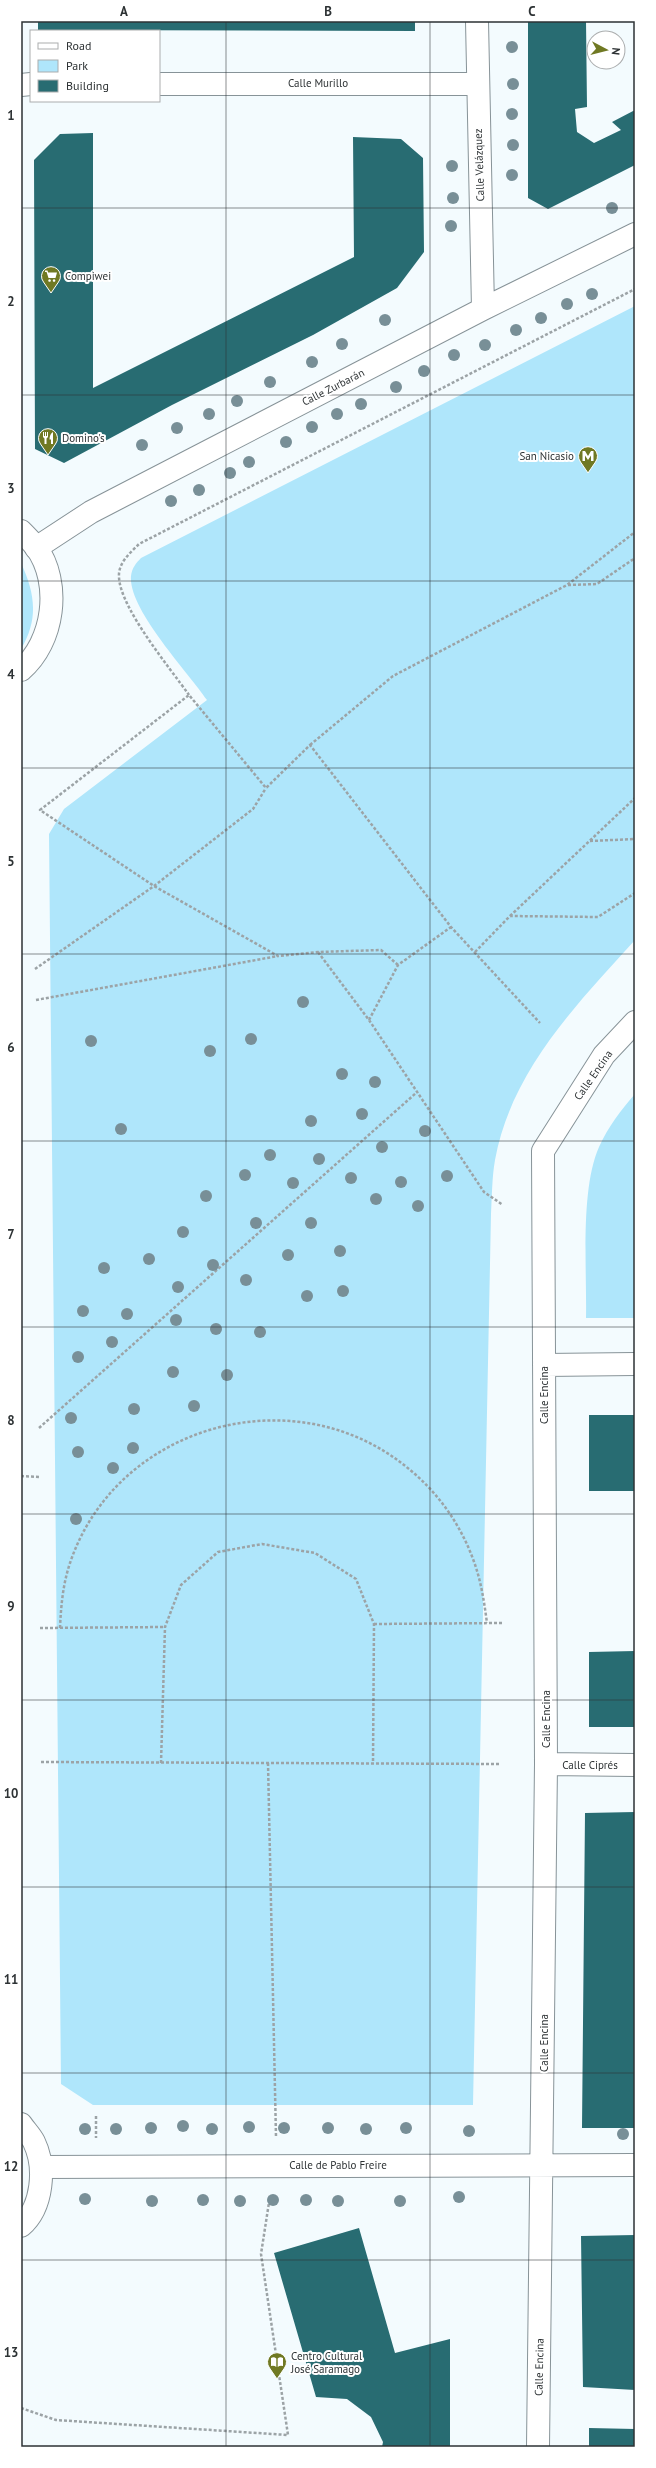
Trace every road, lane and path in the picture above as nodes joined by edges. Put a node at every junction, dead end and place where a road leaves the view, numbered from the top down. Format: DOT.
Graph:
graph roads {
  1 [pos="477,21"];
  2 [pos="160,84"];
  3 [pos="476,84"];
  4 [pos="635,234"];
  5 [pos="635,289"];
  6 [pos="483,309"];
  7 [pos="21,531"];
  8 [pos="635,532"];
  9 [pos="36,548"];
  10 [pos="635,558"];
  11 [pos="567,585"];
  12 [pos="21,670"];
  13 [pos="189,695"];
  14 [pos="310,744"];
  15 [pos="266,788"];
  16 [pos="635,798"];
  17 [pos="635,840"];
  18 [pos="589,841"];
  19 [pos="154,886"];
  20 [pos="635,893"];
  21 [pos="510,916"];
  22 [pos="451,927"];
  23 [pos="318,952"];
  24 [pos="475,952"];
  25 [pos="278,956"];
  26 [pos="398,965"];
  27 [pos="35,969"];
  28 [pos="36,1000"];
  29 [pos="369,1020"];
  30 [pos="635,1022"];
  31 [pos="540,1023"];
  32 [pos="416,1093"];
  33 [pos="503,1206"];
  34 [pos="635,1364"];
  35 [pos="544,1365"];
  36 [pos="39,1428"];
  37 [pos="21,1476"];
  38 [pos="39,1477"];
  39 [pos="487,1623"];
  40 [pos="503,1623"];
  41 [pos="374,1624"];
  42 [pos="165,1627"];
  43 [pos="40,1628"];
  44 [pos="60,1628"];
  45 [pos="41,1762"];
  46 [pos="161,1763"];
  47 [pos="268,1763"];
  48 [pos="373,1763"];
  49 [pos="500,1764"];
  50 [pos="546,1764"];
  51 [pos="635,1765"];
  52 [pos="96,2116"];
  53 [pos="21,2124"];
  54 [pos="96,2144"];
  55 [pos="275,2165"];
  56 [pos="542,2165"];
  57 [pos="635,2165"];
  58 [pos="41,2166"];
  59 [pos="21,2226"];
  60 [pos="21,2408"];
  61 [pos="538,2447"];
  1 -- 3 [label="street, Calle Velázquez"];
  2 -- 3 [label="street, Calle Murillo"];
  3 -- 6 [label="street, Calle Velázquez"];
  4 -- 6 [label="street, Calle Zurbarán"];
  5 -- 13 [label="path"];
  6 -- 9 [label="street, Calle Zurbarán"];
  7 -- 9 [label="street"];
  8 -- 11 [label="path"];
  9 -- 12 [label="street"];
  10 -- 11 [label="path"];
  11 -- 14 [label="path"];
  13 -- 15 [label="path"];
  13 -- 19 [label="path"];
  14 -- 15 [label="path"];
  14 -- 22 [label="path"];
  15 -- 19 [label="path"];
  16 -- 18 [label="path"];
  17 -- 18 [label="path"];
  18 -- 21 [label="path"];
  19 -- 25 [label="path"];
  19 -- 27 [label="path"];
  20 -- 21 [label="path"];
  21 -- 24 [label="path"];
  22 -- 24 [label="path"];
  22 -- 26 [label="path"];
  23 -- 25 [label="path"];
  23 -- 26 [label="path"];
  23 -- 29 [label="path"];
  24 -- 31 [label="path"];
  25 -- 28 [label="path"];
  26 -- 29 [label="path"];
  29 -- 32 [label="path"];
  30 -- 35 [label="street, Calle Encina"];
  32 -- 33 [label="path"];
  32 -- 36 [label="path"];
  34 -- 35 [label="street"];
  35 -- 50 [label="street, Calle Encina"];
  37 -- 38 [label="path"];
  39 -- 40 [label="path"];
  39 -- 41 [label="path"];
  39 -- 44 [label="path"];
  41 -- 42 [label="path"];
  41 -- 48 [label="path"];
  42 -- 44 [label="path"];
  42 -- 46 [label="path"];
  43 -- 44 [label="path"];
  45 -- 46 [label="path"];
  46 -- 47 [label="path"];
  47 -- 48 [label="path"];
  47 -- 55 [label="path"];
  48 -- 49 [label="path"];
  50 -- 51 [label="street, Calle Ciprés"];
  50 -- 56 [label="street, Calle Encina"];
  52 -- 54 [label="path"];
  53 -- 58 [label="street"];
  55 -- 56 [label="street, Calle de Pablo Freire"];
  55 -- 58 [label="street, Calle de Pablo Freire"];
  55 -- 60 [label="path"];
  56 -- 57 [label="street, Calle de Pablo Freire"];
  56 -- 61 [label="street, Calle Encina"];
  58 -- 59 [label="street"];
}
